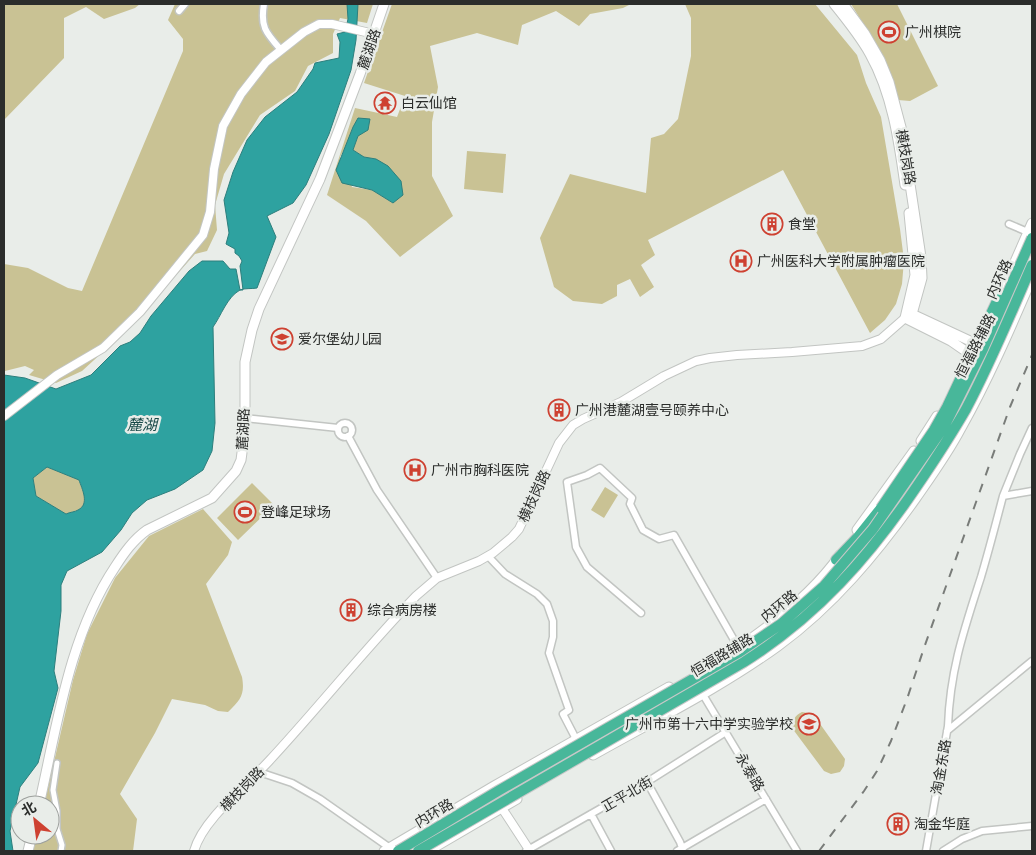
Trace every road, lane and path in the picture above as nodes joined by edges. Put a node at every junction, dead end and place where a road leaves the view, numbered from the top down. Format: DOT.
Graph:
graph roads {
  1 [pos="185,4"];
  2 [pos="264,4"];
  3 [pos="384,4"];
  4 [pos="834,4"];
  5 [pos="842,4"];
  6 [pos="179,11"];
  7 [pos="374,34"];
  8 [pos="282,50"];
  9 [pos="1032,223"];
  10 [pos="1009,224"];
  11 [pos="1031,234"];
  12 [pos="1032,264"];
  13 [pos="1032,278"];
  14 [pos="909,316"];
  15 [pos="981,346"];
  16 [pos="976,358"];
  17 [pos="4,416"];
  18 [pos="245,418"];
  19 [pos="338,428"];
  20 [pos="1032,428"];
  21 [pos="348,436"];
  22 [pos="1032,491"];
  23 [pos="1003,496"];
  24 [pos="488,556"];
  25 [pos="836,560"];
  26 [pos="437,578"];
  27 [pos="641,614"];
  28 [pos="738,647"];
  29 [pos="1032,661"];
  30 [pos="749,665"];
  31 [pos="702,693"];
  32 [pos="947,731"];
  33 [pos="726,732"];
  34 [pos="576,739"];
  35 [pos="57,763"];
  36 [pos="259,772"];
  37 [pos="647,782"];
  38 [pos="41,795"];
  39 [pos="494,796"];
  40 [pos="766,799"];
  41 [pos="502,808"];
  42 [pos="591,814"];
  43 [pos="1032,826"];
  44 [pos="62,850"];
  45 [pos="390,850"];
  46 [pos="680,850"];
  47 [pos="69,851"];
  48 [pos="194,851"];
  49 [pos="418,851"];
  50 [pos="428,851"];
  51 [pos="528,851"];
  52 [pos="611,851"];
  53 [pos="797,851"];
  54 [pos="926,851"];
  55 [pos="943,851"];
  1 -- 6 [label="street"];
  2 -- 8 [label="street"];
  3 -- 7 [label="main road, 麓湖路"];
  4 -- 14 [label="main road, 横枝岗路"];
  5 -- 14 [label="main road, 横枝岗路"];
  7 -- 8 [label="street"];
  7 -- 18 [label="main road, 麓湖路"];
  8 -- 17 [label="street"];
  9 -- 11 [label="main road, 恒福路辅路"];
  10 -- 11 [label="street"];
  11 -- 15 [label="main road, 恒福路辅路"];
  11 -- 25 [label="highway, bridge"];
  11 -- 45 [label="highway, 内环路, bridge"];
  12 -- 49 [label="highway, 内环路, bridge"];
  13 -- 30 [label="main road, 恒福路辅路"];
  14 -- 15 [label="main road"];
  14 -- 16 [label="main road"];
  14 -- 24 [label="street, 横枝岗路"];
  15 -- 16 [label="main road, 恒福路辅路"];
  16 -- 25 [label="main road, 恒福路辅路"];
  18 -- 19 [label="street"];
  18 -- 38 [label="main road, 麓湖路"];
  19 -- 21 [label="street"];
  19 -- 21 [label="street"];
  20 -- 23 [label="street"];
  21 -- 26 [label="street"];
  22 -- 23 [label="street"];
  23 -- 32 [label="street"];
  24 -- 26 [label="street, 横枝岗路"];
  24 -- 34 [label="street"];
  25 -- 28 [label="main road, 恒福路辅路"];
  26 -- 36 [label="street, 横枝岗路"];
  27 -- 28 [label="street"];
  28 -- 30 [label="street"];
  28 -- 34 [label="main road, 恒福路辅路"];
  29 -- 32 [label="street, 淘金东路"];
  30 -- 31 [label="main road, 恒福路辅路"];
  31 -- 33 [label="street, 永泰路"];
  31 -- 41 [label="main road, 恒福路辅路"];
  32 -- 54 [label="street, 淘金东路"];
  33 -- 37 [label="street, 正平北街"];
  33 -- 40 [label="street, 永泰路"];
  34 -- 45 [label="main road, 恒福路辅路"];
  35 -- 44 [label="street"];
  36 -- 45 [label="street"];
  36 -- 48 [label="street, 横枝岗路"];
  37 -- 42 [label="street, 正平北街"];
  37 -- 46 [label="street"];
  39 -- 41 [label="street"];
  40 -- 46 [label="street"];
  40 -- 53 [label="street, 永泰路"];
  41 -- 50 [label="main road, 恒福路辅路"];
  41 -- 51 [label="street"];
  42 -- 51 [label="street, 正平北街"];
  42 -- 52 [label="street"];
  43 -- 55 [label="street"];
  44 -- 47 [label="street"];
}
